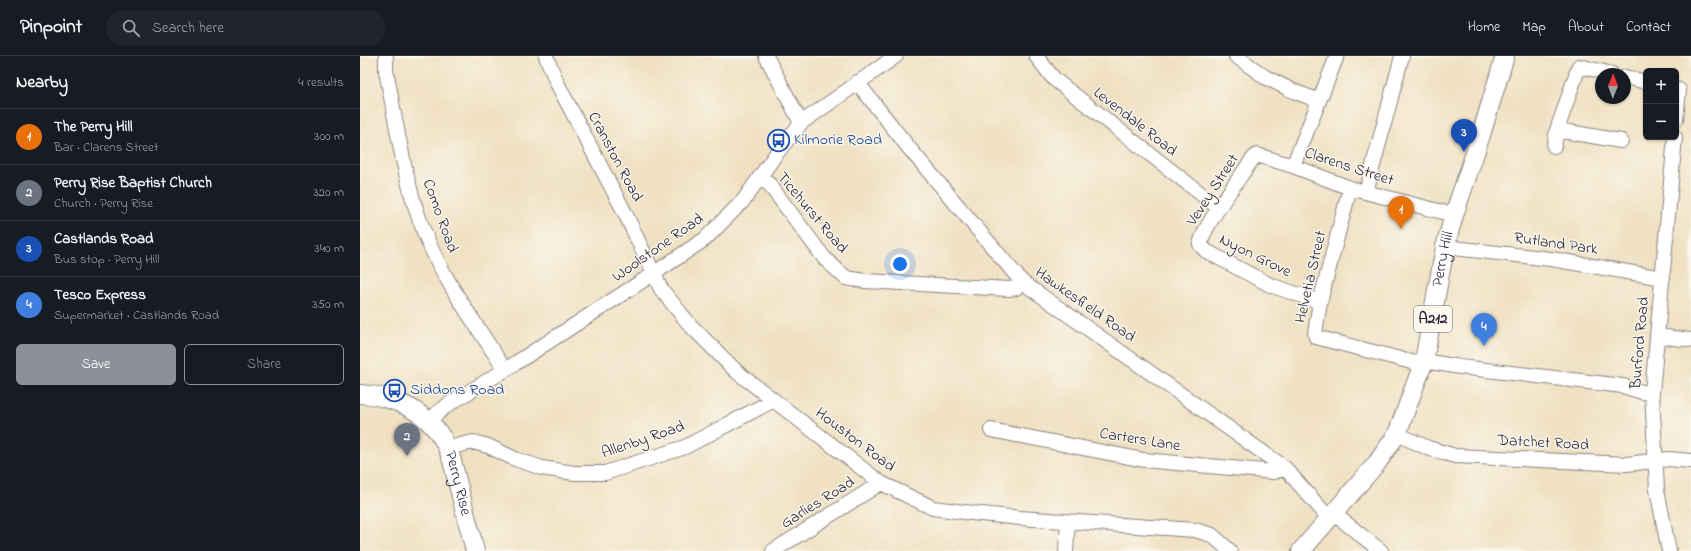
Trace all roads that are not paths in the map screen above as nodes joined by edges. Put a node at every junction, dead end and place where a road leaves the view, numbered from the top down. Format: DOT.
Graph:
graph roads {
  1 [pos="386,56"];
  2 [pos="546,56"];
  3 [pos="766,56"];
  4 [pos="896,56"];
  5 [pos="1036,56"];
  6 [pos="1236,56"];
  7 [pos="1337,56"];
  8 [pos="1402,56"];
  9 [pos="1505,56"];
  10 [pos="1595,70"];
  11 [pos="1631,78"];
  12 [pos="1643,81"];
  13 [pos="857,82"];
  14 [pos="1682,90"];
  15 [pos="1319,101"];
  16 [pos="1679,105"];
  17 [pos="801,123"];
  18 [pos="1557,130"];
  19 [pos="1674,140"];
  20 [pos="1620,141"];
  21 [pos="1554,146"];
  22 [pos="1257,155"];
  23 [pos="1293,166"];
  24 [pos="760,178"];
  25 [pos="1350,188"];
  26 [pos="1366,192"];
  27 [pos="1219,208"];
  28 [pos="1454,215"];
  29 [pos="1200,244"];
  30 [pos="1445,247"];
  31 [pos="653,274"];
  32 [pos="1663,278"];
  33 [pos="1022,282"];
  34 [pos="1320,302"];
  35 [pos="1657,336"];
  36 [pos="1691,340"];
  37 [pos="1423,363"];
  38 [pos="505,370"];
  39 [pos="1652,393"];
  40 [pos="360,394"];
  41 [pos="774,400"];
  42 [pos="429,420"];
  43 [pos="991,430"];
  44 [pos="1396,434"];
  45 [pos="448,448"];
  46 [pos="1654,461"];
  47 [pos="1691,461"];
  48 [pos="1285,468"];
  49 [pos="881,483"];
  50 [pos="1331,515"];
  51 [pos="1068,522"];
  52 [pos="475,551"];
  53 [pos="773,551"];
  54 [pos="1066,551"];
  55 [pos="1230,551"];
  56 [pos="1300,551"];
  57 [pos="1381,551"];
  58 [pos="1669,551"];
  1 -- 38 [label="street, Como Road"];
  2 -- 31 [label="street, Cranston Road"];
  3 -- 17 [label="street"];
  4 -- 13 [label="street, Woolstone Road"];
  5 -- 27 [label="street, Levendale Road"];
  6 -- 15 [label="street"];
  7 -- 15 [label="street"];
  8 -- 26 [label="street"];
  9 -- 28 [label="main road, Perry Hill / A212"];
  10 -- 18 [label="street"];
  11 -- 12 [label="street"];
  13 -- 17 [label="street, Woolstone Road"];
  13 -- 33 [label="street, Hawkesfield Road"];
  14 -- 16 [label="street"];
  15 -- 23 [label="street"];
  17 -- 24 [label="street, Woolstone Road"];
  18 -- 20 [label="street"];
  18 -- 21 [label="street"];
  19 -- 32 [label="street, Burford Road"];
  22 -- 23 [label="street, Clarens Street"];
  22 -- 27 [label="street, Vevey Street"];
  23 -- 25 [label="street, Clarens Street"];
  24 -- 31 [label="street, Woolstone Road"];
  24 -- 33 [label="street, Ticehurst Road"];
  25 -- 26 [label="street, Clarens Street"];
  25 -- 34 [label="street, Helvetia Street"];
  26 -- 28 [label="street, Clarens Street"];
  27 -- 29 [label="street, Vevey Street"];
  28 -- 30 [label="main road, Perry Hill / A212"];
  29 -- 34 [label="street, Nyon Grove"];
  30 -- 32 [label="street, Rutland Park"];
  30 -- 37 [label="main road, Perry Hill / A212"];
  31 -- 38 [label="street, Woolstone Road"];
  31 -- 41 [label="street, Houston Road"];
  32 -- 35 [label="street, Burford Road"];
  33 -- 48 [label="street, Hawkesfield Road"];
  34 -- 37 [label="street, Helvetia Street"];
  35 -- 36 [label="street"];
  35 -- 39 [label="street, Burford Road"];
  37 -- 39 [label="street"];
  37 -- 44 [label="main road, Perry Hill / A212"];
  38 -- 42 [label="street, Woolstone Road"];
  39 -- 46 [label="street, Burford Road"];
  40 -- 42 [label="main road"];
  41 -- 45 [label="street, Allenby Road"];
  41 -- 49 [label="street, Houston Road"];
  42 -- 45 [label="main road, Perry Rise"];
  43 -- 48 [label="street, Carters Lane"];
  44 -- 46 [label="street, Datchet Road"];
  44 -- 50 [label="main road, Perry Hill / A212"];
  45 -- 52 [label="main road, Perry Rise"];
  46 -- 47 [label="street, Datchet Road"];
  46 -- 58 [label="street, Burford Road"];
  48 -- 50 [label="street, Hawkesfield Road"];
  49 -- 51 [label="street, Houston Road"];
  49 -- 53 [label="street, Garlies Road"];
  50 -- 56 [label="main road, Perry Hill / A212"];
  50 -- 57 [label="street, Hawkesfield Road"];
  51 -- 54 [label="street"];
  51 -- 55 [label="street, Houston Road"];
}
